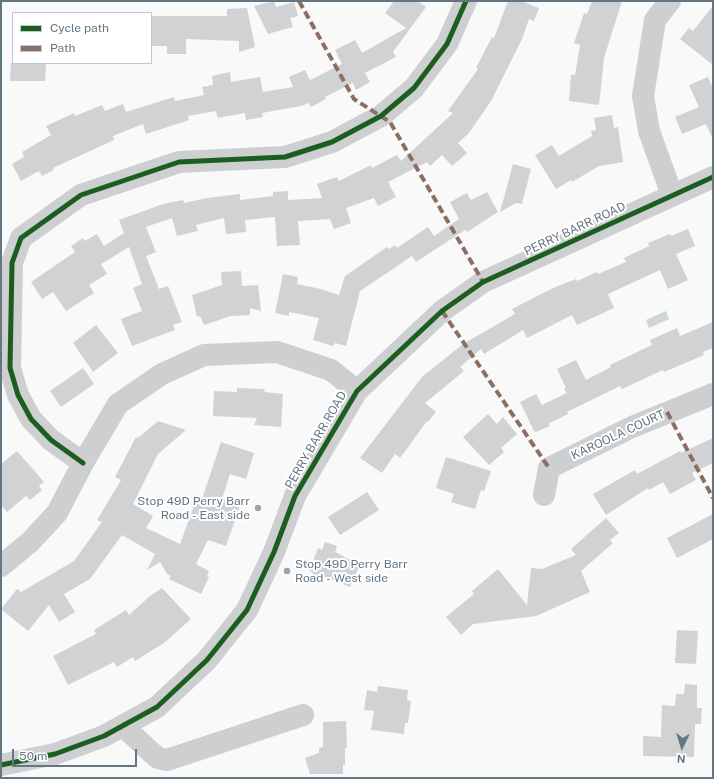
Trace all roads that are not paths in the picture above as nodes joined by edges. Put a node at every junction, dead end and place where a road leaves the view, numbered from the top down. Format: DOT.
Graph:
graph roads {
  1 [pos="466,1"];
  2 [pos="670,1"];
  3 [pos="713,177"];
  4 [pos="672,195"];
  5 [pos="6,262"];
  6 [pos="357,391"];
  7 [pos="713,394"];
  8 [pos="83,463"];
  9 [pos="544,495"];
  10 [pos="1,566"];
  11 [pos="303,715"];
  12 [pos="123,726"];
  13 [pos="1,765"];
  1 -- 5 [label="street"];
  2 -- 4 [label="street"];
  3 -- 4 [label="street, PERRY BARR ROAD"];
  4 -- 6 [label="street, PERRY BARR ROAD"];
  5 -- 8 [label="street"];
  6 -- 8 [label="street"];
  6 -- 12 [label="street, PERRY BARR ROAD"];
  7 -- 9 [label="street, KAROOLA COURT"];
  8 -- 10 [label="street"];
  11 -- 12 [label="street"];
  12 -- 13 [label="street, PERRY BARR ROAD"];
}
